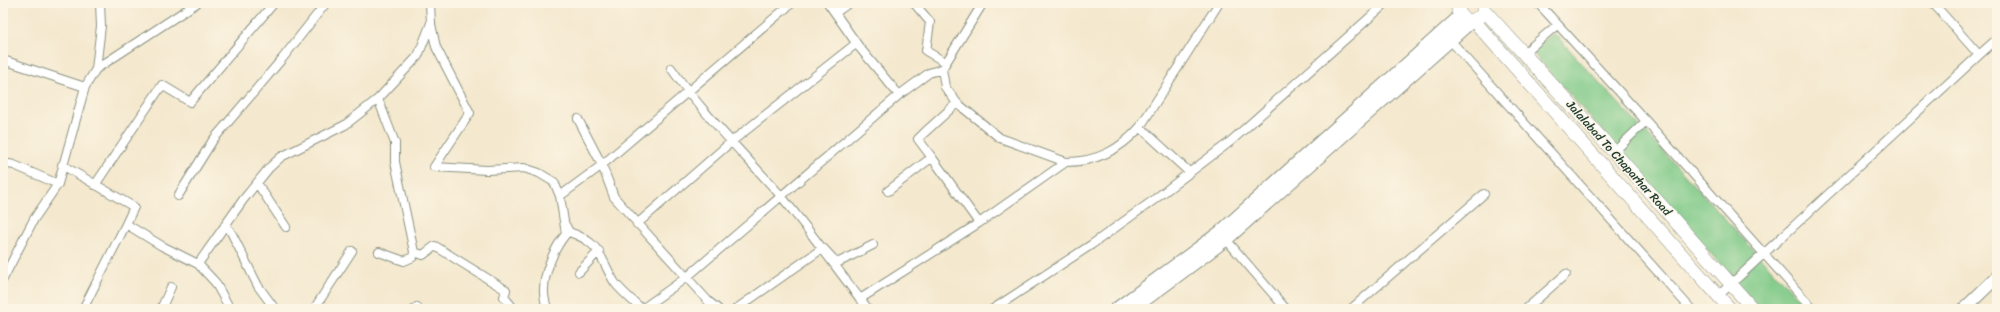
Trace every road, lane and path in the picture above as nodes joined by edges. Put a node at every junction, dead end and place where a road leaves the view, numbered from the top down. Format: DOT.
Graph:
graph roads {
  1 [pos="100,3"];
  2 [pos="197,3"];
  3 [pos="274,3"];
  4 [pos="326,3"];
  5 [pos="430,3"];
  6 [pos="792,3"];
  7 [pos="828,3"];
  8 [pos="849,3"];
  9 [pos="914,3"];
  10 [pos="983,3"];
  11 [pos="1219,3"];
  12 [pos="1386,3"];
  13 [pos="1538,3"];
  14 [pos="1933,3"];
  15 [pos="1483,6"];
  16 [pos="1464,12"];
  17 [pos="835,13"];
  18 [pos="431,23"];
  19 [pos="1557,25"];
  20 [pos="1997,39"];
  21 [pos="1451,40"];
  22 [pos="859,47"];
  23 [pos="1524,54"];
  24 [pos="1979,55"];
  25 [pos="3,60"];
  26 [pos="943,66"];
  27 [pos="671,68"];
  28 [pos="96,69"];
  29 [pos="85,87"];
  30 [pos="687,91"];
  31 [pos="899,95"];
  32 [pos="378,99"];
  33 [pos="957,103"];
  34 [pos="578,119"];
  35 [pos="1646,121"];
  36 [pos="1140,127"];
  37 [pos="731,142"];
  38 [pos="1614,152"];
  39 [pos="933,159"];
  40 [pos="1066,162"];
  41 [pos="3,163"];
  42 [pos="62,165"];
  43 [pos="602,165"];
  44 [pos="1189,172"];
  45 [pos="257,183"];
  46 [pos="58,184"];
  47 [pos="96,185"];
  48 [pos="888,191"];
  49 [pos="1484,194"];
  50 [pos="178,196"];
  51 [pos="560,196"];
  52 [pos="781,196"];
  53 [pos="563,220"];
  54 [pos="979,223"];
  55 [pos="126,224"];
  56 [pos="637,224"];
  57 [pos="225,225"];
  58 [pos="286,227"];
  59 [pos="1223,236"];
  60 [pos="873,245"];
  61 [pos="823,248"];
  62 [pos="599,250"];
  63 [pos="352,251"];
  64 [pos="379,252"];
  65 [pos="414,252"];
  66 [pos="1763,255"];
  67 [pos="198,264"];
  68 [pos="579,272"];
  69 [pos="1566,274"];
  70 [pos="687,277"];
  71 [pos="1997,277"];
  72 [pos="3,279"];
  73 [pos="1730,285"];
  74 [pos="171,287"];
  75 [pos="1718,296"];
  76 [pos="860,299"];
  77 [pos="83,309"];
  78 [pos="161,309"];
  79 [pos="230,309"];
  80 [pos="275,309"];
  81 [pos="314,309"];
  82 [pos="514,309"];
  83 [pos="547,309"];
  84 [pos="642,309"];
  85 [pos="718,309"];
  86 [pos="736,309"];
  87 [pos="868,309"];
  88 [pos="993,309"];
  89 [pos="1116,309"];
  90 [pos="1133,309"];
  91 [pos="1286,309"];
  92 [pos="1351,309"];
  93 [pos="1526,309"];
  94 [pos="1691,309"];
  95 [pos="1730,309"];
  96 [pos="1752,309"];
  97 [pos="1813,309"];
  98 [pos="1964,309"];
  1 -- 28 [label="street"];
  2 -- 28 [label="street"];
  3 -- 47 [label="street"];
  4 -- 50 [label="street"];
  5 -- 18 [label="street"];
  6 -- 30 [label="street"];
  7 -- 17 [label="street"];
  8 -- 17 [label="street"];
  9 -- 26 [label="street"];
  10 -- 26 [label="street"];
  11 -- 36 [label="street"];
  12 -- 44 [label="street"];
  13 -- 19 [label="street"];
  14 -- 24 [label="street"];
  15 -- 16 [label="main road"];
  15 -- 23 [label="main road, Jalalabad To Chaparhar Road"];
  16 -- 21 [label="street"];
  16 -- 59 [label="street"];
  16 -- 75 [label="main road, Jalalabad To Chaparhar Road"];
  17 -- 22 [label="street"];
  18 -- 32 [label="street"];
  18 -- 51 [label="street"];
  19 -- 23 [label="street"];
  19 -- 35 [label="street"];
  20 -- 24 [label="street"];
  21 -- 59 [label="street"];
  21 -- 94 [label="street"];
  22 -- 31 [label="street"];
  22 -- 37 [label="street"];
  23 -- 38 [label="main road, Jalalabad To Chaparhar Road"];
  24 -- 66 [label="street"];
  25 -- 29 [label="street"];
  26 -- 31 [label="street"];
  26 -- 33 [label="street"];
  27 -- 30 [label="street"];
  28 -- 29 [label="street"];
  29 -- 42 [label="street"];
  30 -- 37 [label="street"];
  30 -- 43 [label="street"];
  31 -- 52 [label="street"];
  32 -- 45 [label="street"];
  32 -- 65 [label="street"];
  33 -- 39 [label="street"];
  33 -- 40 [label="street"];
  34 -- 43 [label="street"];
  35 -- 38 [label="street"];
  35 -- 66 [label="street"];
  36 -- 40 [label="street"];
  36 -- 44 [label="street"];
  37 -- 52 [label="street"];
  37 -- 56 [label="street"];
  38 -- 73 [label="main road, Jalalabad To Chaparhar Road"];
  39 -- 48 [label="street"];
  39 -- 54 [label="street"];
  40 -- 54 [label="street"];
  41 -- 46 [label="street"];
  42 -- 46 [label="street"];
  42 -- 47 [label="street"];
  43 -- 51 [label="street"];
  43 -- 56 [label="street"];
  44 -- 88 [label="street"];
  45 -- 57 [label="street"];
  45 -- 58 [label="street"];
  46 -- 72 [label="street"];
  47 -- 55 [label="street"];
  49 -- 92 [label="street"];
  51 -- 53 [label="street"];
  52 -- 61 [label="street"];
  52 -- 70 [label="street"];
  53 -- 62 [label="street"];
  53 -- 83 [label="street"];
  54 -- 76 [label="street"];
  55 -- 67 [label="street"];
  55 -- 77 [label="street"];
  56 -- 70 [label="street"];
  57 -- 67 [label="street"];
  57 -- 80 [label="street"];
  59 -- 89 [label="street"];
  59 -- 90 [label="street"];
  59 -- 91 [label="street"];
  60 -- 61 [label="street"];
  61 -- 76 [label="street"];
  61 -- 86 [label="street"];
  62 -- 68 [label="street"];
  62 -- 84 [label="street"];
  63 -- 81 [label="street"];
  64 -- 65 [label="street"];
  65 -- 82 [label="street"];
  66 -- 73 [label="street"];
  66 -- 97 [label="street"];
  67 -- 79 [label="street"];
  69 -- 93 [label="street"];
  70 -- 84 [label="street"];
  70 -- 85 [label="street"];
  71 -- 98 [label="street"];
  73 -- 75 [label="street"];
  73 -- 96 [label="main road, Jalalabad To Chaparhar Road"];
  74 -- 78 [label="street"];
  75 -- 95 [label="main road, Jalalabad To Chaparhar Road"];
  76 -- 87 [label="street"];
}
